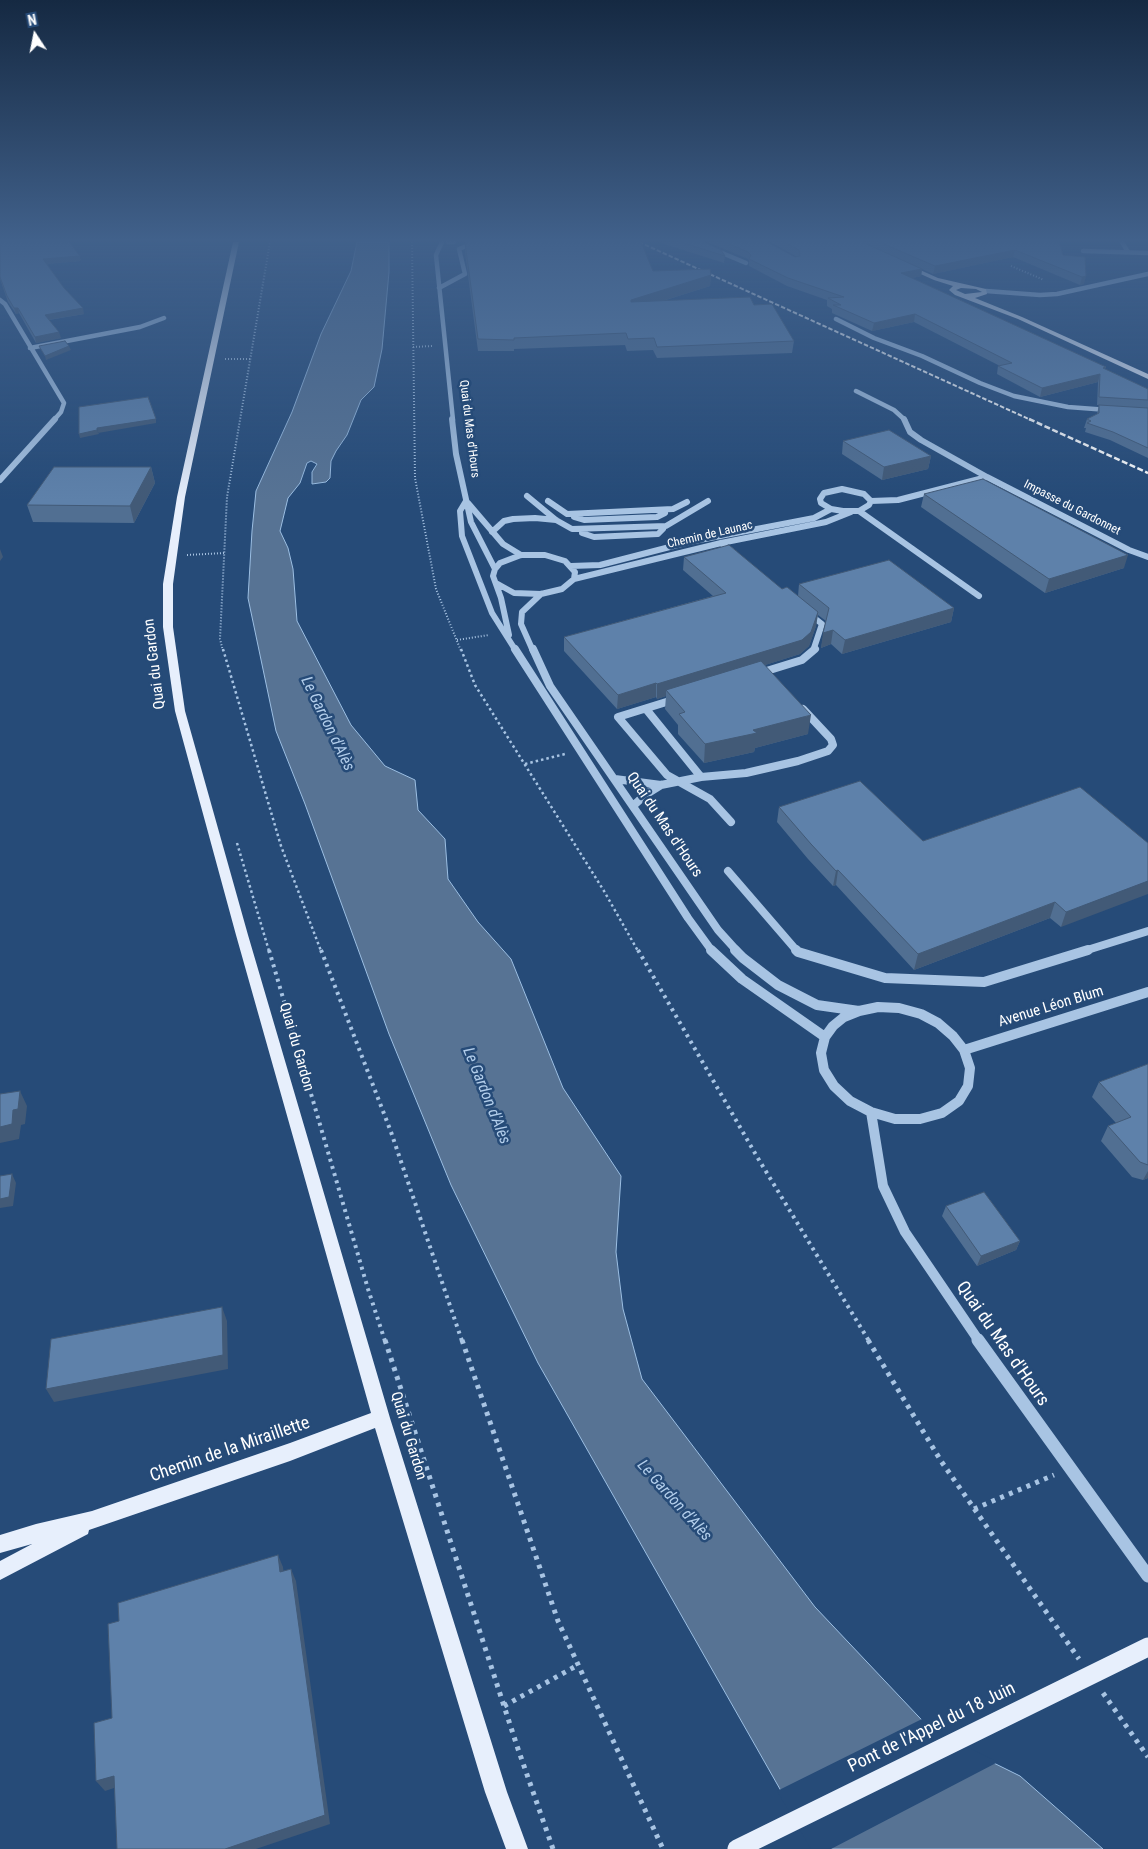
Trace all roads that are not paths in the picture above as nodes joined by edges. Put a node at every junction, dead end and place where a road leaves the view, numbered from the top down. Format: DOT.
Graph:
graph roads {
  1 [pos="19,328"];
  2 [pos="133,328"];
  3 [pos="217,328"];
  4 [pos="443,328"];
  5 [pos="855,328"];
  6 [pos="1033,328"];
  7 [pos="1042,328"];
  8 [pos="30,348"];
  9 [pos="1148,377"];
  10 [pos="1148,383"];
  11 [pos="856,391"];
  12 [pos="1112,410"];
  13 [pos="987,477"];
  14 [pos="0,480"];
  15 [pos="527,496"];
  16 [pos="466,501"];
  17 [pos="548,501"];
  18 [pos="708,501"];
  19 [pos="870,501"];
  20 [pos="687,502"];
  21 [pos="831,508"];
  22 [pos="673,509"];
  23 [pos="859,511"];
  24 [pos="851,512"];
  25 [pos="665,513"];
  26 [pos="567,514"];
  27 [pos="574,517"];
  28 [pos="556,520"];
  29 [pos="572,529"];
  30 [pos="662,530"];
  31 [pos="492,532"];
  32 [pos="582,533"];
  33 [pos="594,537"];
  34 [pos="721,543"];
  35 [pos="521,555"];
  36 [pos="740,558"];
  37 [pos="1148,558"];
  38 [pos="571,566"];
  39 [pos="495,570"];
  40 [pos="574,579"];
  41 [pos="496,583"];
  42 [pos="541,594"];
  43 [pos="979,596"];
  44 [pos="800,606"];
  45 [pos="511,643"];
  46 [pos="756,674"];
  47 [pos="683,697"];
  48 [pos="798,704"];
  49 [pos="646,708"];
  50 [pos="701,777"];
  51 [pos="615,779"];
  52 [pos="677,782"];
  53 [pos="661,785"];
  54 [pos="634,806"];
  55 [pos="731,822"];
  56 [pos="728,871"];
  57 [pos="1148,931"];
  58 [pos="1148,992"];
  59 [pos="858,1011"];
  60 [pos="825,1037"];
  61 [pos="964,1050"];
  62 [pos="871,1112"];
  63 [pos="381,1418"];
  64 [pos="92,1520"];
  65 [pos="0,1544"];
  66 [pos="0,1571"];
  67 [pos="1148,1576"];
  68 [pos="1148,1647"];
  69 [pos="517,1849"];
  70 [pos="737,1849"];
  1 -- 8 [label="street"];
  2 -- 8 [label="street"];
  3 -- 63 [label="main road, Quai du Gardon"];
  4 -- 16 [label="street, Quai du Mas d'Hours"];
  5 -- 12 [label="street"];
  6 -- 10 [label="main road"];
  7 -- 9 [label="main road"];
  8 -- 14 [label="street"];
  11 -- 13 [label="street"];
  13 -- 19 [label="street"];
  13 -- 37 [label="street, Impasse du Gardonnet"];
  15 -- 28 [label="street"];
  16 -- 31 [label="street, Quai du Mas d'Hours"];
  16 -- 39 [label="street, Quai du Mas d'Hours"];
  16 -- 45 [label="street, Quai du Mas d'Hours"];
  17 -- 26 [label="street"];
  18 -- 30 [label="street"];
  19 -- 21 [label="street"];
  19 -- 23 [label="street"];
  20 -- 22 [label="street"];
  21 -- 24 [label="street"];
  21 -- 38 [label="street, Chemin de Launac"];
  22 -- 25 [label="street"];
  22 -- 26 [label="street"];
  23 -- 24 [label="street"];
  23 -- 43 [label="street"];
  24 -- 34 [label="street, Chemin de Launac"];
  25 -- 27 [label="street"];
  25 -- 27 [label="street"];
  26 -- 27 [label="street"];
  28 -- 29 [label="street"];
  28 -- 31 [label="street"];
  29 -- 30 [label="street"];
  29 -- 32 [label="street"];
  30 -- 32 [label="street"];
  30 -- 33 [label="street"];
  31 -- 35 [label="street, Quai du Mas d'Hours"];
  32 -- 33 [label="street"];
  34 -- 36 [label="street"];
  34 -- 40 [label="street, Chemin de Launac"];
  35 -- 38 [label="street"];
  35 -- 39 [label="street"];
  38 -- 40 [label="street"];
  39 -- 41 [label="street, Quai du Mas d'Hours"];
  40 -- 42 [label="street"];
  41 -- 42 [label="street"];
  41 -- 45 [label="street, Quai du Mas d'Hours"];
  42 -- 51 [label="street, Quai du Mas d'Hours"];
  44 -- 46 [label="street"];
  45 -- 60 [label="street, Quai du Mas d'Hours"];
  47 -- 49 [label="street"];
  48 -- 50 [label="street"];
  49 -- 50 [label="street"];
  49 -- 52 [label="street"];
  50 -- 52 [label="street"];
  51 -- 53 [label="street"];
  51 -- 54 [label="street, Quai du Mas d'Hours"];
  52 -- 53 [label="street"];
  52 -- 55 [label="street"];
  53 -- 54 [label="street"];
  54 -- 59 [label="street, Quai du Mas d'Hours"];
  56 -- 57 [label="street"];
  58 -- 61 [label="street, Avenue Léon Blum"];
  59 -- 60 [label="street"];
  59 -- 61 [label="street"];
  60 -- 62 [label="street"];
  61 -- 62 [label="street"];
  62 -- 67 [label="street, Quai du Mas d'Hours"];
  63 -- 64 [label="main road, Chemin de la Miraillette"];
  63 -- 69 [label="main road, Quai du Gardon"];
  64 -- 65 [label="main road, Chemin de la Miraillette"];
  64 -- 66 [label="main road, Chemin de la Miraillette"];
  68 -- 70 [label="main road, Pont de l'Appel du 18 Juin, bridge"];
}
